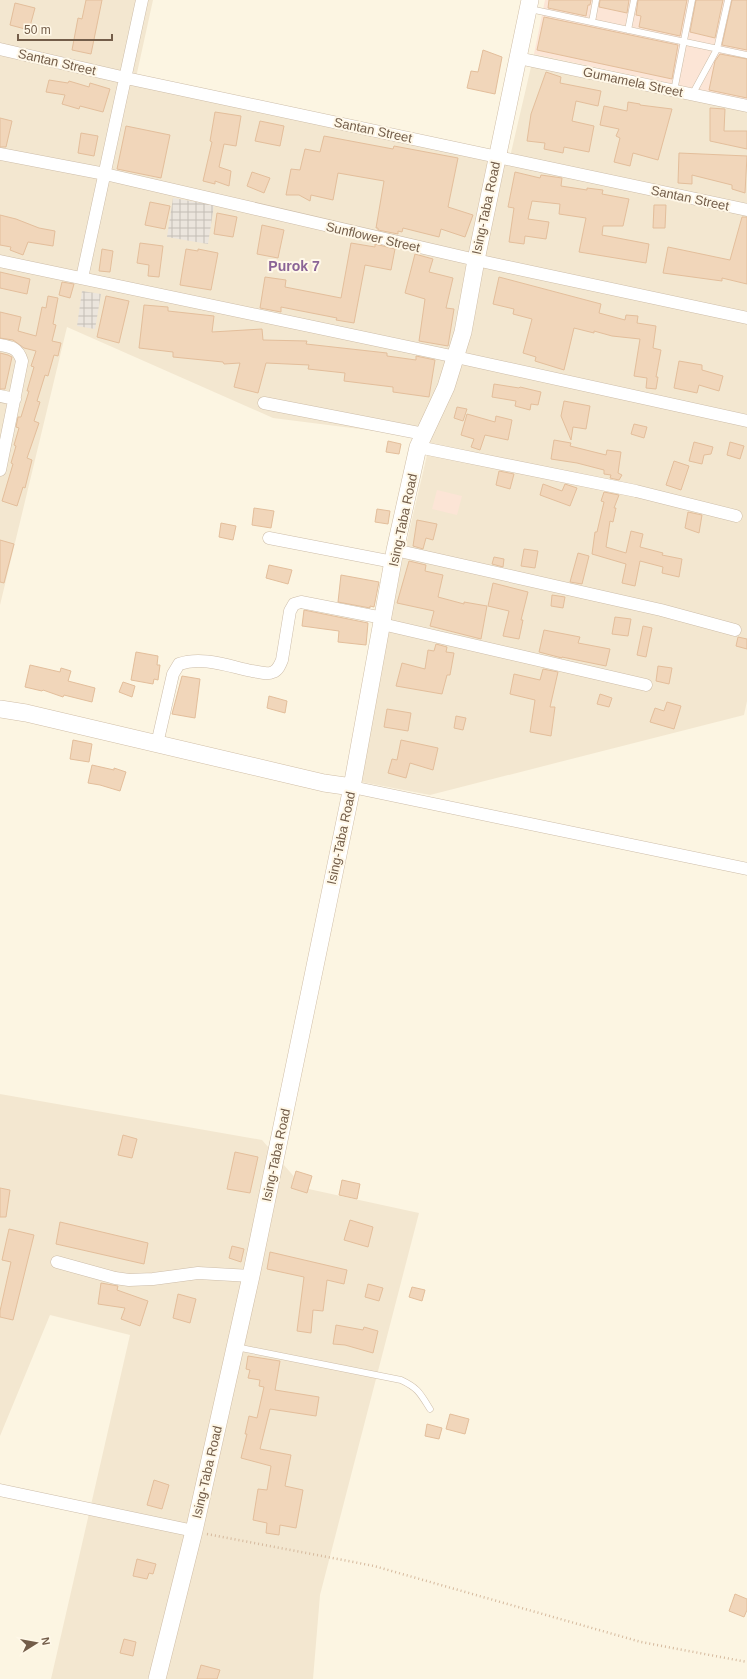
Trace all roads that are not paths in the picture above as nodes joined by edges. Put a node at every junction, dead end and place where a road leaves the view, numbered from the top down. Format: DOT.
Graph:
graph roads {
  1 [pos="142,0"];
  2 [pos="596,0"];
  3 [pos="634,0"];
  4 [pos="692,0"];
  5 [pos="728,0"];
  6 [pos="530,4"];
  7 [pos="592,22"];
  8 [pos="628,30"];
  9 [pos="684,41"];
  10 [pos="717,48"];
  11 [pos="0,49"];
  12 [pos="747,55"];
  13 [pos="518,58"];
  14 [pos="126,78"];
  15 [pos="674,91"];
  16 [pos="692,95"];
  17 [pos="747,106"];
  18 [pos="0,154"];
  19 [pos="497,156"];
  20 [pos="105,174"];
  21 [pos="747,210"];
  22 [pos="476,260"];
  23 [pos="0,261"];
  24 [pos="82,278"];
  25 [pos="747,318"];
  26 [pos="0,344"];
  27 [pos="456,357"];
  28 [pos="0,396"];
  29 [pos="15,400"];
  30 [pos="264,403"];
  31 [pos="747,421"];
  32 [pos="421,440"];
  33 [pos="2,455"];
  34 [pos="0,470"];
  35 [pos="736,516"];
  36 [pos="270,538"];
  37 [pos="394,556"];
  38 [pos="382,621"];
  39 [pos="735,630"];
  40 [pos="646,685"];
  41 [pos="0,709"];
  42 [pos="157,744"];
  43 [pos="352,787"];
  44 [pos="747,869"];
  45 [pos="57,1262"];
  46 [pos="251,1276"];
  47 [pos="235,1347"];
  48 [pos="430,1409"];
  49 [pos="0,1490"];
  50 [pos="194,1531"];
  51 [pos="157,1679"];
  1 -- 14 [label="street"];
  2 -- 7 [label="lane"];
  3 -- 8 [label="lane"];
  4 -- 9 [label="lane"];
  5 -- 10 [label="lane"];
  6 -- 7 [label="lane"];
  6 -- 13 [label="street, Ising-Taba Road"];
  7 -- 8 [label="lane"];
  8 -- 9 [label="lane"];
  9 -- 10 [label="lane"];
  9 -- 15 [label="lane"];
  10 -- 12 [label="lane"];
  10 -- 16 [label="lane"];
  11 -- 14 [label="street, Santan Street"];
  13 -- 15 [label="street, Gumamela Street"];
  13 -- 19 [label="street, Ising-Taba Road"];
  14 -- 19 [label="street, Santan Street"];
  14 -- 20 [label="street"];
  15 -- 16 [label="street, Gumamela Street"];
  16 -- 17 [label="street, Gumamela Street"];
  18 -- 20 [label="street, Sunflower Street"];
  19 -- 21 [label="street, Santan Street"];
  19 -- 22 [label="street, Ising-Taba Road"];
  20 -- 22 [label="street, Sunflower Street"];
  20 -- 24 [label="street"];
  22 -- 25 [label="street, Sunflower Street"];
  22 -- 27 [label="street, Ising-Taba Road"];
  23 -- 24 [label="street"];
  24 -- 27 [label="street"];
  26 -- 29 [label="street"];
  27 -- 31 [label="street"];
  27 -- 32 [label="street, Ising-Taba Road"];
  28 -- 29 [label="street"];
  29 -- 33 [label="street"];
  30 -- 32 [label="street"];
  32 -- 35 [label="street"];
  32 -- 37 [label="street, Ising-Taba Road"];
  33 -- 34 [label="street"];
  36 -- 37 [label="street"];
  37 -- 38 [label="street, Ising-Taba Road"];
  37 -- 39 [label="street"];
  38 -- 40 [label="street"];
  38 -- 42 [label="street"];
  38 -- 43 [label="street, Ising-Taba Road"];
  41 -- 42 [label="street"];
  42 -- 43 [label="street"];
  43 -- 44 [label="street"];
  43 -- 46 [label="street, Ising-Taba Road"];
  45 -- 46 [label="street"];
  46 -- 47 [label="street, Ising-Taba Road"];
  47 -- 48 [label="lane"];
  47 -- 50 [label="street, Ising-Taba Road"];
  49 -- 50 [label="street"];
  50 -- 51 [label="street, Ising-Taba Road"];
}
